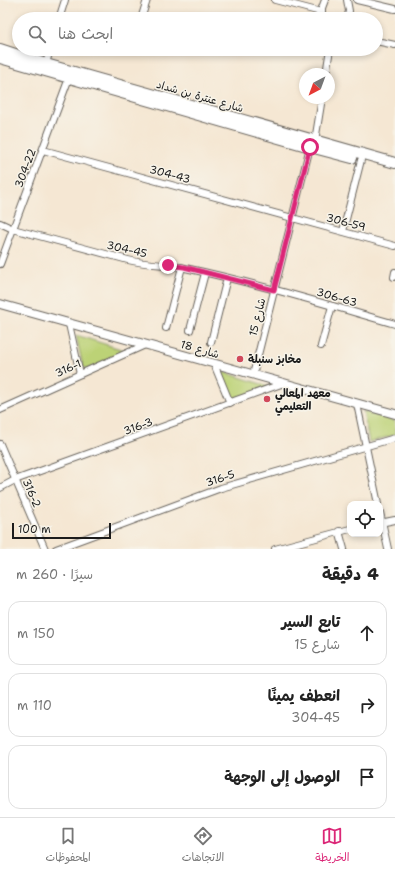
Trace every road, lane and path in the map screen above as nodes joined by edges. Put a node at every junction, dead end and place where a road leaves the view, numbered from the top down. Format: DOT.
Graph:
graph roads {
  1 [pos="65,0"];
  2 [pos="147,0"];
  3 [pos="275,0"];
  4 [pos="326,0"];
  5 [pos="346,0"];
  6 [pos="357,0"];
  7 [pos="395,9"];
  8 [pos="61,12"];
  9 [pos="143,12"];
  10 [pos="321,12"];
  11 [pos="349,12"];
  12 [pos="383,43"];
  13 [pos="395,46"];
  14 [pos="0,49"];
  15 [pos="12,53"];
  16 [pos="21,56"];
  17 [pos="48,56"];
  18 [pos="329,56"];
  19 [pos="0,58"];
  20 [pos="46,64"];
  21 [pos="327,68"];
  22 [pos="69,78"];
  23 [pos="321,104"];
  24 [pos="312,144"];
  25 [pos="43,150"];
  26 [pos="361,160"];
  27 [pos="395,163"];
  28 [pos="395,170"];
  29 [pos="292,218"];
  30 [pos="0,223"];
  31 [pos="13,229"];
  32 [pos="344,231"];
  33 [pos="395,246"];
  34 [pos="0,264"];
  35 [pos="182,267"];
  36 [pos="205,272"];
  37 [pos="227,278"];
  38 [pos="274,290"];
  39 [pos="0,304"];
  40 [pos="332,306"];
  41 [pos="70,324"];
  42 [pos="395,324"];
  43 [pos="166,328"];
  44 [pos="190,330"];
  45 [pos="211,342"];
  46 [pos="145,345"];
  47 [pos="321,346"];
  48 [pos="214,364"];
  49 [pos="80,374"];
  50 [pos="253,375"];
  51 [pos="284,383"];
  52 [pos="230,403"];
  53 [pos="357,404"];
  54 [pos="0,410"];
  55 [pos="395,414"];
  56 [pos="395,438"];
  57 [pos="0,444"];
  58 [pos="366,448"];
  59 [pos="16,480"];
  60 [pos="0,488"];
  61 [pos="377,501"];
  62 [pos="395,520"];
  63 [pos="383,523"];
  64 [pos="347,530"];
  65 [pos="383,530"];
  66 [pos="339,531"];
  67 [pos="45,549"];
  68 [pos="56,549"];
  69 [pos="275,549"];
  70 [pos="344,549"];
  71 [pos="388,549"];
  1 -- 8 [label="street"];
  2 -- 9 [label="street"];
  3 -- 10 [label="street"];
  4 -- 10 [label="street"];
  5 -- 11 [label="street"];
  6 -- 7 [label="street"];
  12 -- 13 [label="street"];
  14 -- 15 [label="main road, شارع عنترة بن شداد"];
  16 -- 20 [label="main road, شارع عنترة بن شداد"];
  17 -- 20 [label="street"];
  18 -- 21 [label="street"];
  19 -- 22 [label="main road, شارع عنترة بن شداد"];
  20 -- 24 [label="main road, شارع عنترة بن شداد"];
  22 -- 24 [label="main road, شارع عنترة بن شداد"];
  22 -- 25 [label="street, 304-22"];
  23 -- 24 [label="street, شارع 15"];
  24 -- 26 [label="main road, شارع عنترة بن شداد"];
  24 -- 27 [label="main road, شارع عنترة بن شداد"];
  24 -- 29 [label="street, شارع 15"];
  25 -- 29 [label="street, 304-43"];
  25 -- 31 [label="street, 304-22"];
  26 -- 28 [label="main road, شارع عنترة بن شداد"];
  26 -- 32 [label="street"];
  29 -- 32 [label="street, 306-59"];
  29 -- 38 [label="street, شارع 15"];
  30 -- 31 [label="street, 304-45"];
  31 -- 34 [label="street, 304-22"];
  31 -- 35 [label="street, 304-45"];
  32 -- 33 [label="street, 306-59"];
  35 -- 36 [label="street, 304-45"];
  35 -- 43 [label="street"];
  36 -- 37 [label="street, 304-45"];
  36 -- 44 [label="street"];
  37 -- 38 [label="street, 304-45"];
  37 -- 45 [label="street"];
  38 -- 40 [label="street, 306-63"];
  38 -- 50 [label="street, شارع 15"];
  39 -- 41 [label="street, شارع 18"];
  40 -- 42 [label="street, 306-63"];
  40 -- 47 [label="street"];
  41 -- 46 [label="street, شارع 18"];
  41 -- 49 [label="street"];
  46 -- 48 [label="street, شارع 18"];
  46 -- 49 [label="street, 316-1"];
  48 -- 50 [label="street, شارع 18"];
  48 -- 52 [label="street"];
  49 -- 54 [label="street, 316-1"];
  50 -- 51 [label="street, شارع 18"];
  51 -- 52 [label="street, 316-3"];
  51 -- 53 [label="street, شارع 18"];
  52 -- 59 [label="street, 316-3"];
  53 -- 55 [label="street, شارع 18"];
  53 -- 58 [label="street"];
  56 -- 58 [label="street, 316-5"];
  57 -- 59 [label="street, 316-2"];
  58 -- 61 [label="street"];
  58 -- 68 [label="street, 316-5"];
  59 -- 60 [label="street, 316-3"];
  59 -- 67 [label="street, 316-2"];
  62 -- 63 [label="street"];
  64 -- 66 [label="street"];
  65 -- 71 [label="street"];
  66 -- 69 [label="street"];
  66 -- 70 [label="street"];
}
